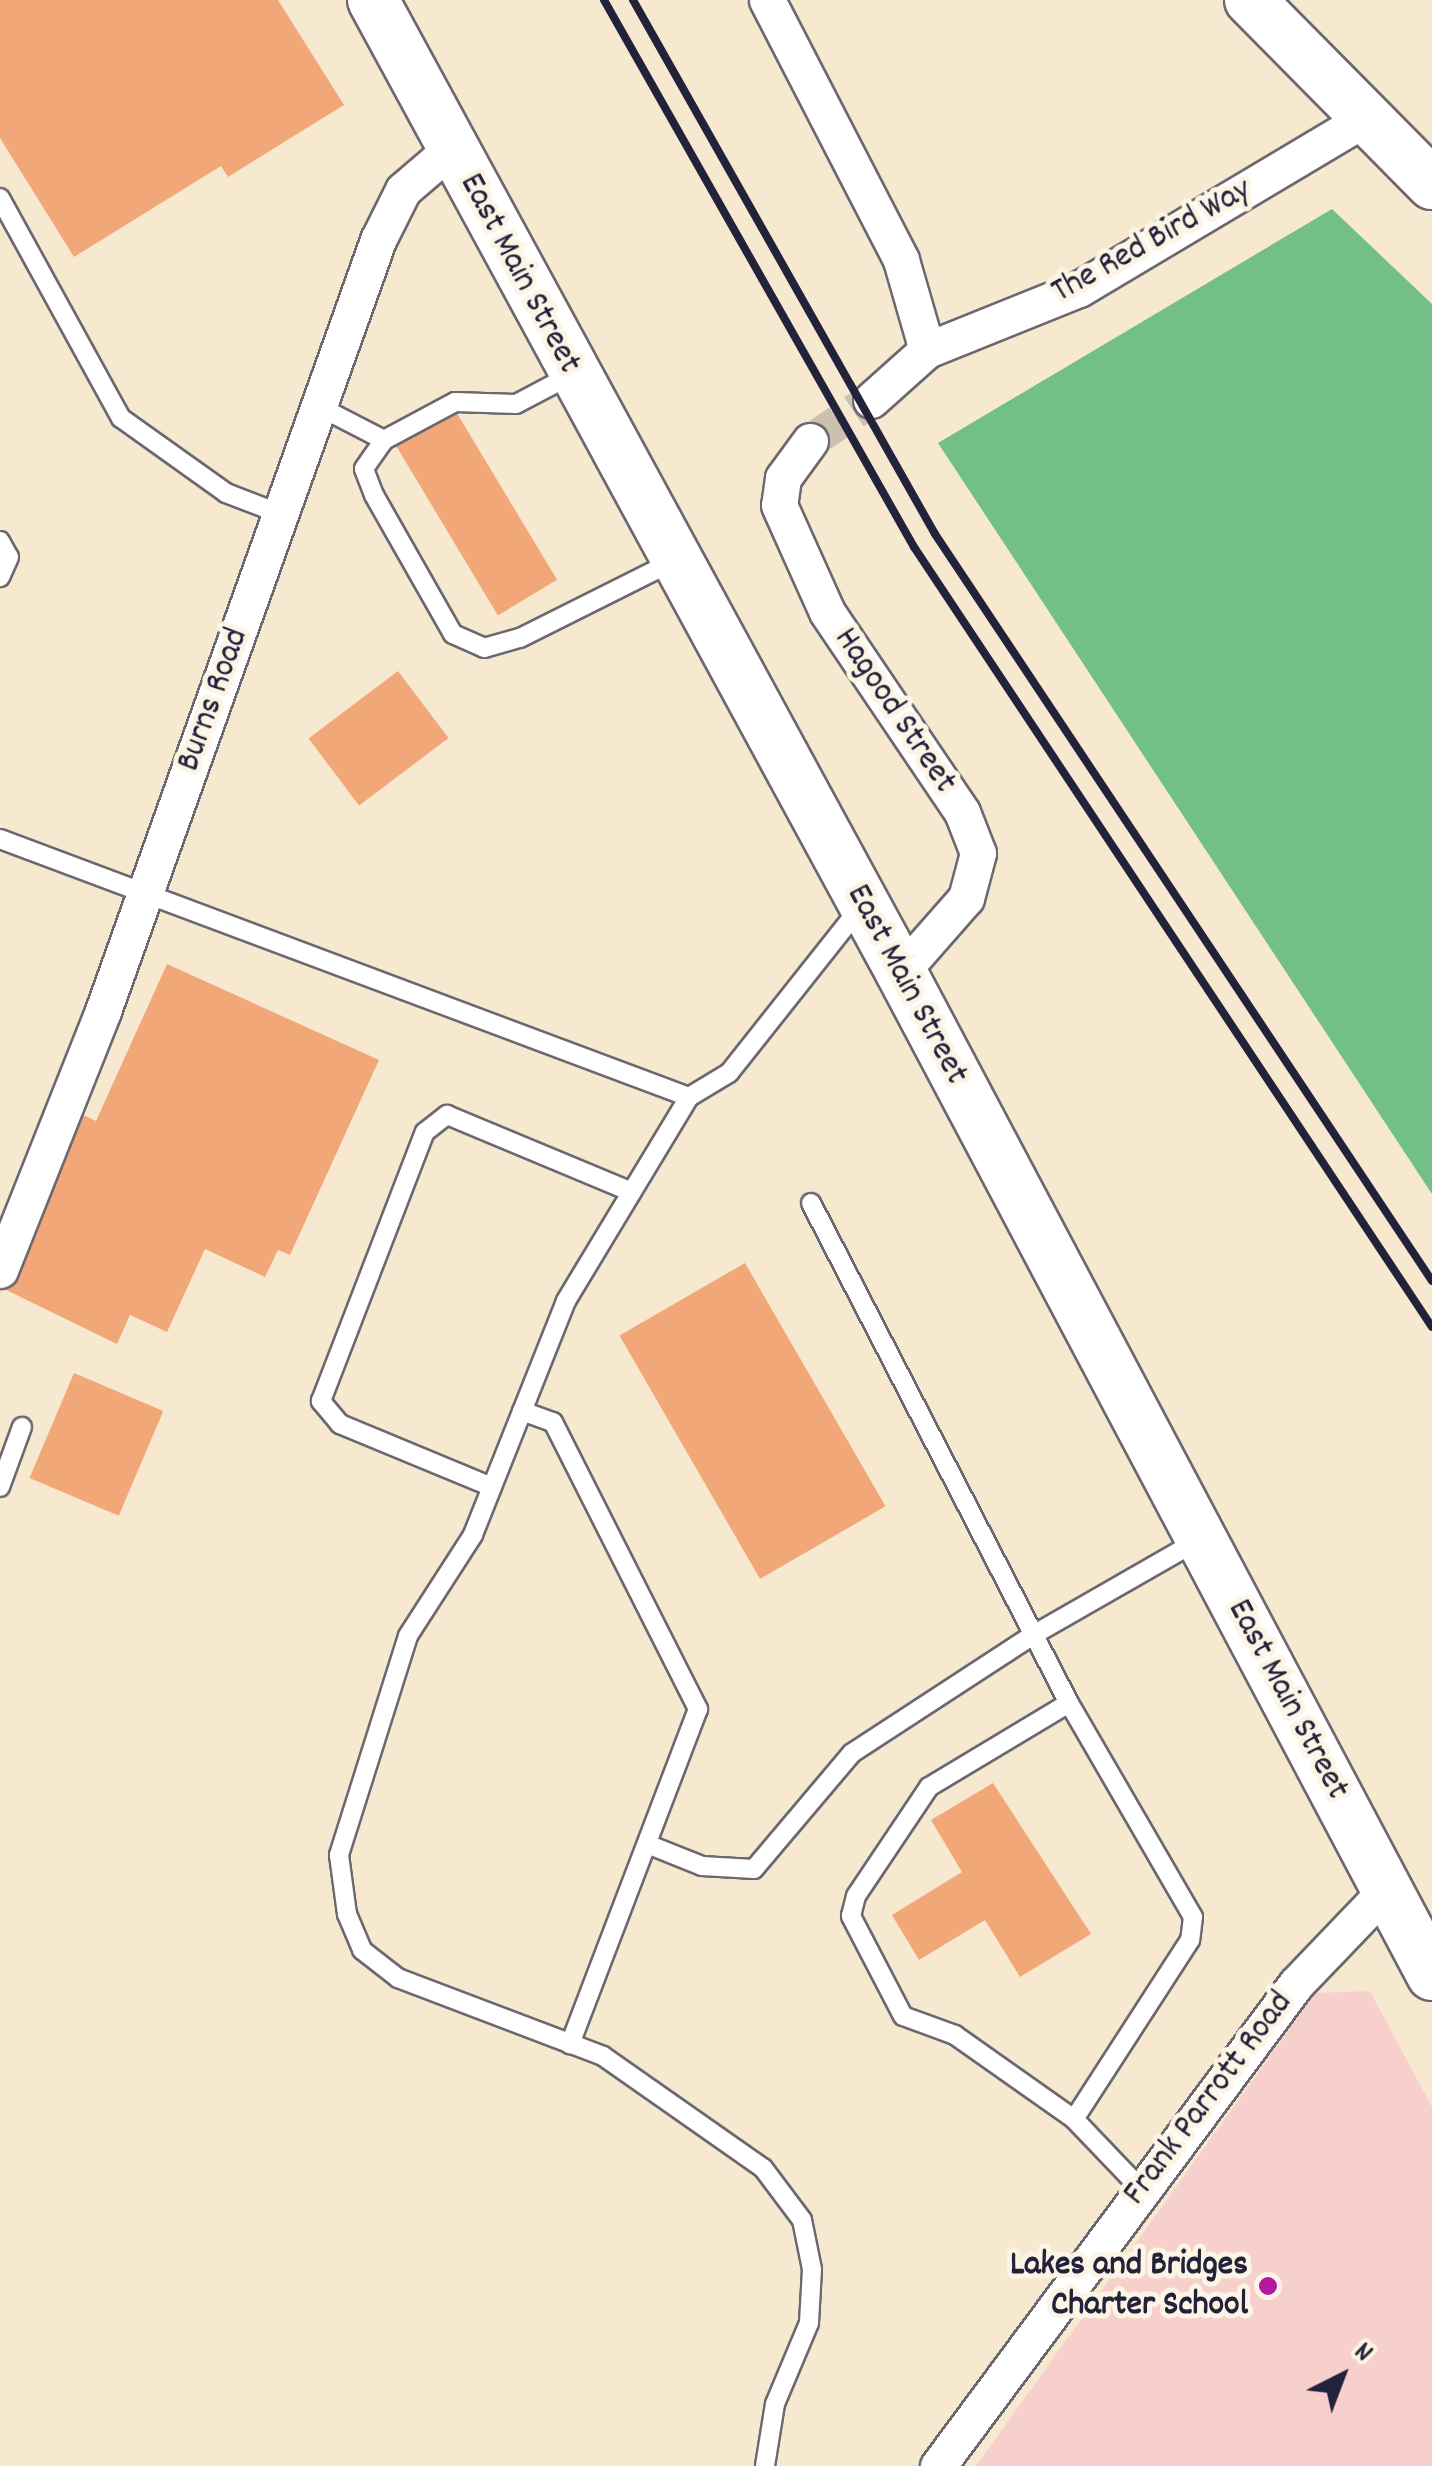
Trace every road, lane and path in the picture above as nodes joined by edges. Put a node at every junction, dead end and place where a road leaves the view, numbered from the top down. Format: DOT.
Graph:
graph roads {
  1 [pos="373,0"];
  2 [pos="768,0"];
  3 [pos="1250,0"];
  4 [pos="1368,117"];
  5 [pos="452,148"];
  6 [pos="1432,184"];
  7 [pos="0,198"];
  8 [pos="927,350"];
  9 [pos="574,374"];
  10 [pos="871,400"];
  11 [pos="320,407"];
  12 [pos="384,440"];
  13 [pos="810,440"];
  14 [pos="282,514"];
  15 [pos="0,541"];
  16 [pos="674,560"];
  17 [pos="0,578"];
  18 [pos="0,839"];
  19 [pos="143,893"];
  20 [pos="863,903"];
  21 [pos="901,972"];
  22 [pos="690,1097"];
  23 [pos="632,1192"];
  24 [pos="810,1203"];
  25 [pos="0,1270"];
  26 [pos="522,1410"];
  27 [pos="22,1427"];
  28 [pos="0,1487"];
  29 [pos="492,1487"];
  30 [pos="1202,1538"];
  31 [pos="1033,1635"];
  32 [pos="1069,1703"];
  33 [pos="646,1844"];
  34 [pos="1387,1889"];
  35 [pos="1432,1975"];
  36 [pos="570,2044"];
  37 [pos="1074,2119"];
  38 [pos="1142,2188"];
  39 [pos="765,2466"];
  40 [pos="938,2466"];
  1 -- 5 [label="main road, East Main Street"];
  2 -- 8 [label="street"];
  3 -- 4 [label="main road"];
  4 -- 6 [label="main road"];
  4 -- 8 [label="street, The Red Bird Way"];
  5 -- 9 [label="main road, East Main Street"];
  5 -- 11 [label="street, Burns Road"];
  7 -- 14 [label="lane"];
  8 -- 10 [label="street"];
  9 -- 12 [label="lane"];
  9 -- 16 [label="main road, East Main Street"];
  11 -- 12 [label="lane"];
  11 -- 14 [label="street, Burns Road"];
  12 -- 16 [label="lane"];
  13 -- 21 [label="street, Hagood Street"];
  14 -- 19 [label="street, Burns Road"];
  15 -- 17 [label="lane"];
  16 -- 20 [label="main road, East Main Street"];
  18 -- 19 [label="lane"];
  19 -- 22 [label="lane"];
  19 -- 25 [label="street, Burns Road"];
  20 -- 21 [label="main road, East Main Street"];
  20 -- 22 [label="lane"];
  21 -- 30 [label="main road, East Main Street"];
  22 -- 23 [label="lane"];
  23 -- 26 [label="lane"];
  23 -- 29 [label="lane"];
  24 -- 31 [label="lane"];
  26 -- 29 [label="lane"];
  26 -- 33 [label="lane"];
  27 -- 28 [label="lane"];
  29 -- 36 [label="lane"];
  30 -- 31 [label="lane"];
  30 -- 34 [label="main road, East Main Street"];
  31 -- 32 [label="lane"];
  31 -- 33 [label="lane"];
  32 -- 37 [label="lane"];
  32 -- 37 [label="lane"];
  33 -- 36 [label="lane"];
  34 -- 35 [label="main road, East Main Street"];
  34 -- 38 [label="street, Frank Parrott Road"];
  36 -- 39 [label="lane"];
  37 -- 38 [label="lane"];
  38 -- 40 [label="street, Frank Parrott Road"];
}
